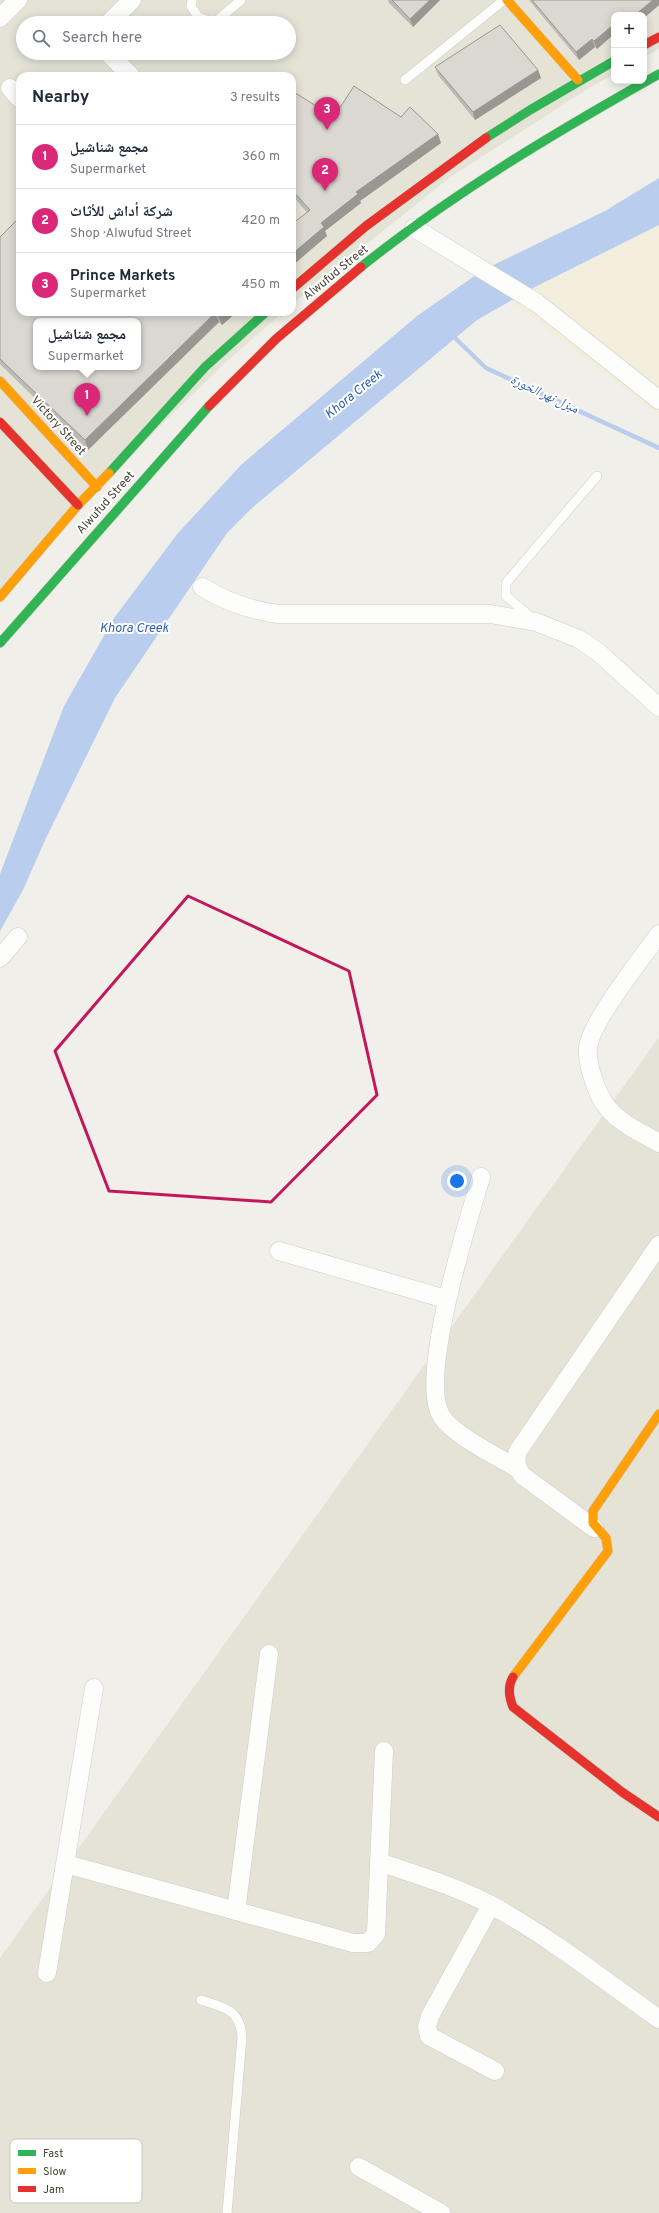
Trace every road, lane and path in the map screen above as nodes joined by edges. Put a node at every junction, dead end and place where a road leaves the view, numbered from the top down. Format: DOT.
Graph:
graph roads {
  1 [pos="18,0"];
  2 [pos="132,0"];
  3 [pos="192,0"];
  4 [pos="241,0"];
  5 [pos="504,0"];
  6 [pos="507,0"];
  7 [pos="115,16"];
  8 [pos="197,16"];
  9 [pos="222,16"];
  10 [pos="0,18"];
  11 [pos="659,36"];
  12 [pos="647,42"];
  13 [pos="115,60"];
  14 [pos="611,63"];
  15 [pos="127,72"];
  16 [pos="659,74"];
  17 [pos="405,80"];
  18 [pos="578,80"];
  19 [pos="414,228"];
  20 [pos="296,285"];
  21 [pos="262,316"];
  22 [pos="0,381"];
  23 [pos="659,400"];
  24 [pos="28,410"];
  25 [pos="0,422"];
  26 [pos="14,425"];
  27 [pos="0,440"];
  28 [pos="597,476"];
  29 [pos="97,487"];
  30 [pos="78,505"];
  31 [pos="202,587"];
  32 [pos="0,598"];
  33 [pos="536,622"];
  34 [pos="0,643"];
  35 [pos="659,707"];
  36 [pos="659,934"];
  37 [pos="18,937"];
  38 [pos="0,958"];
  39 [pos="659,1143"];
  40 [pos="481,1177"];
  41 [pos="659,1246"];
  42 [pos="279,1251"];
  43 [pos="446,1299"];
  44 [pos="659,1414"];
  45 [pos="517,1468"];
  46 [pos="594,1528"];
  47 [pos="269,1654"];
  48 [pos="94,1688"];
  49 [pos="384,1751"];
  50 [pos="659,1817"];
  51 [pos="379,1862"];
  52 [pos="66,1864"];
  53 [pos="491,1905"];
  54 [pos="236,1911"];
  55 [pos="47,1973"];
  56 [pos="202,2000"];
  57 [pos="659,2020"];
  58 [pos="495,2071"];
  59 [pos="359,2167"];
  60 [pos="227,2213"];
  61 [pos="441,2213"];
  1 -- 10 [label="street"];
  2 -- 7 [label="street"];
  3 -- 8 [label="lane"];
  4 -- 9 [label="lane"];
  5 -- 17 [label="lane"];
  6 -- 18 [label="main road"];
  11 -- 12 [label="main road"];
  13 -- 15 [label="street"];
  14 -- 18 [label="main road, Alwufud Street"];
  16 -- 19 [label="main road, Alwufud Street"];
  18 -- 20 [label="main road, Alwufud Street"];
  19 -- 23 [label="street"];
  19 -- 34 [label="main road, Alwufud Street"];
  21 -- 29 [label="main road, Alwufud Street"];
  22 -- 24 [label="main road, Victory Street"];
  24 -- 26 [label="main road"];
  24 -- 29 [label="main road, Victory Street"];
  25 -- 26 [label="main road"];
  26 -- 27 [label="lane"];
  26 -- 30 [label="main road"];
  28 -- 33 [label="lane"];
  29 -- 30 [label="main road, Alwufud Street"];
  30 -- 32 [label="main road, Alwufud Street"];
  31 -- 33 [label="street"];
  33 -- 35 [label="street"];
  36 -- 39 [label="street"];
  37 -- 38 [label="street"];
  40 -- 43 [label="street"];
  41 -- 45 [label="street"];
  42 -- 43 [label="street"];
  43 -- 45 [label="street"];
  44 -- 46 [label="main road"];
  45 -- 46 [label="street"];
  46 -- 50 [label="main road"];
  47 -- 54 [label="street"];
  48 -- 52 [label="street"];
  49 -- 51 [label="street"];
  51 -- 53 [label="street"];
  51 -- 54 [label="street"];
  52 -- 54 [label="street"];
  52 -- 55 [label="street"];
  53 -- 57 [label="street"];
  53 -- 58 [label="street"];
  56 -- 60 [label="lane"];
  59 -- 61 [label="street"];
}
